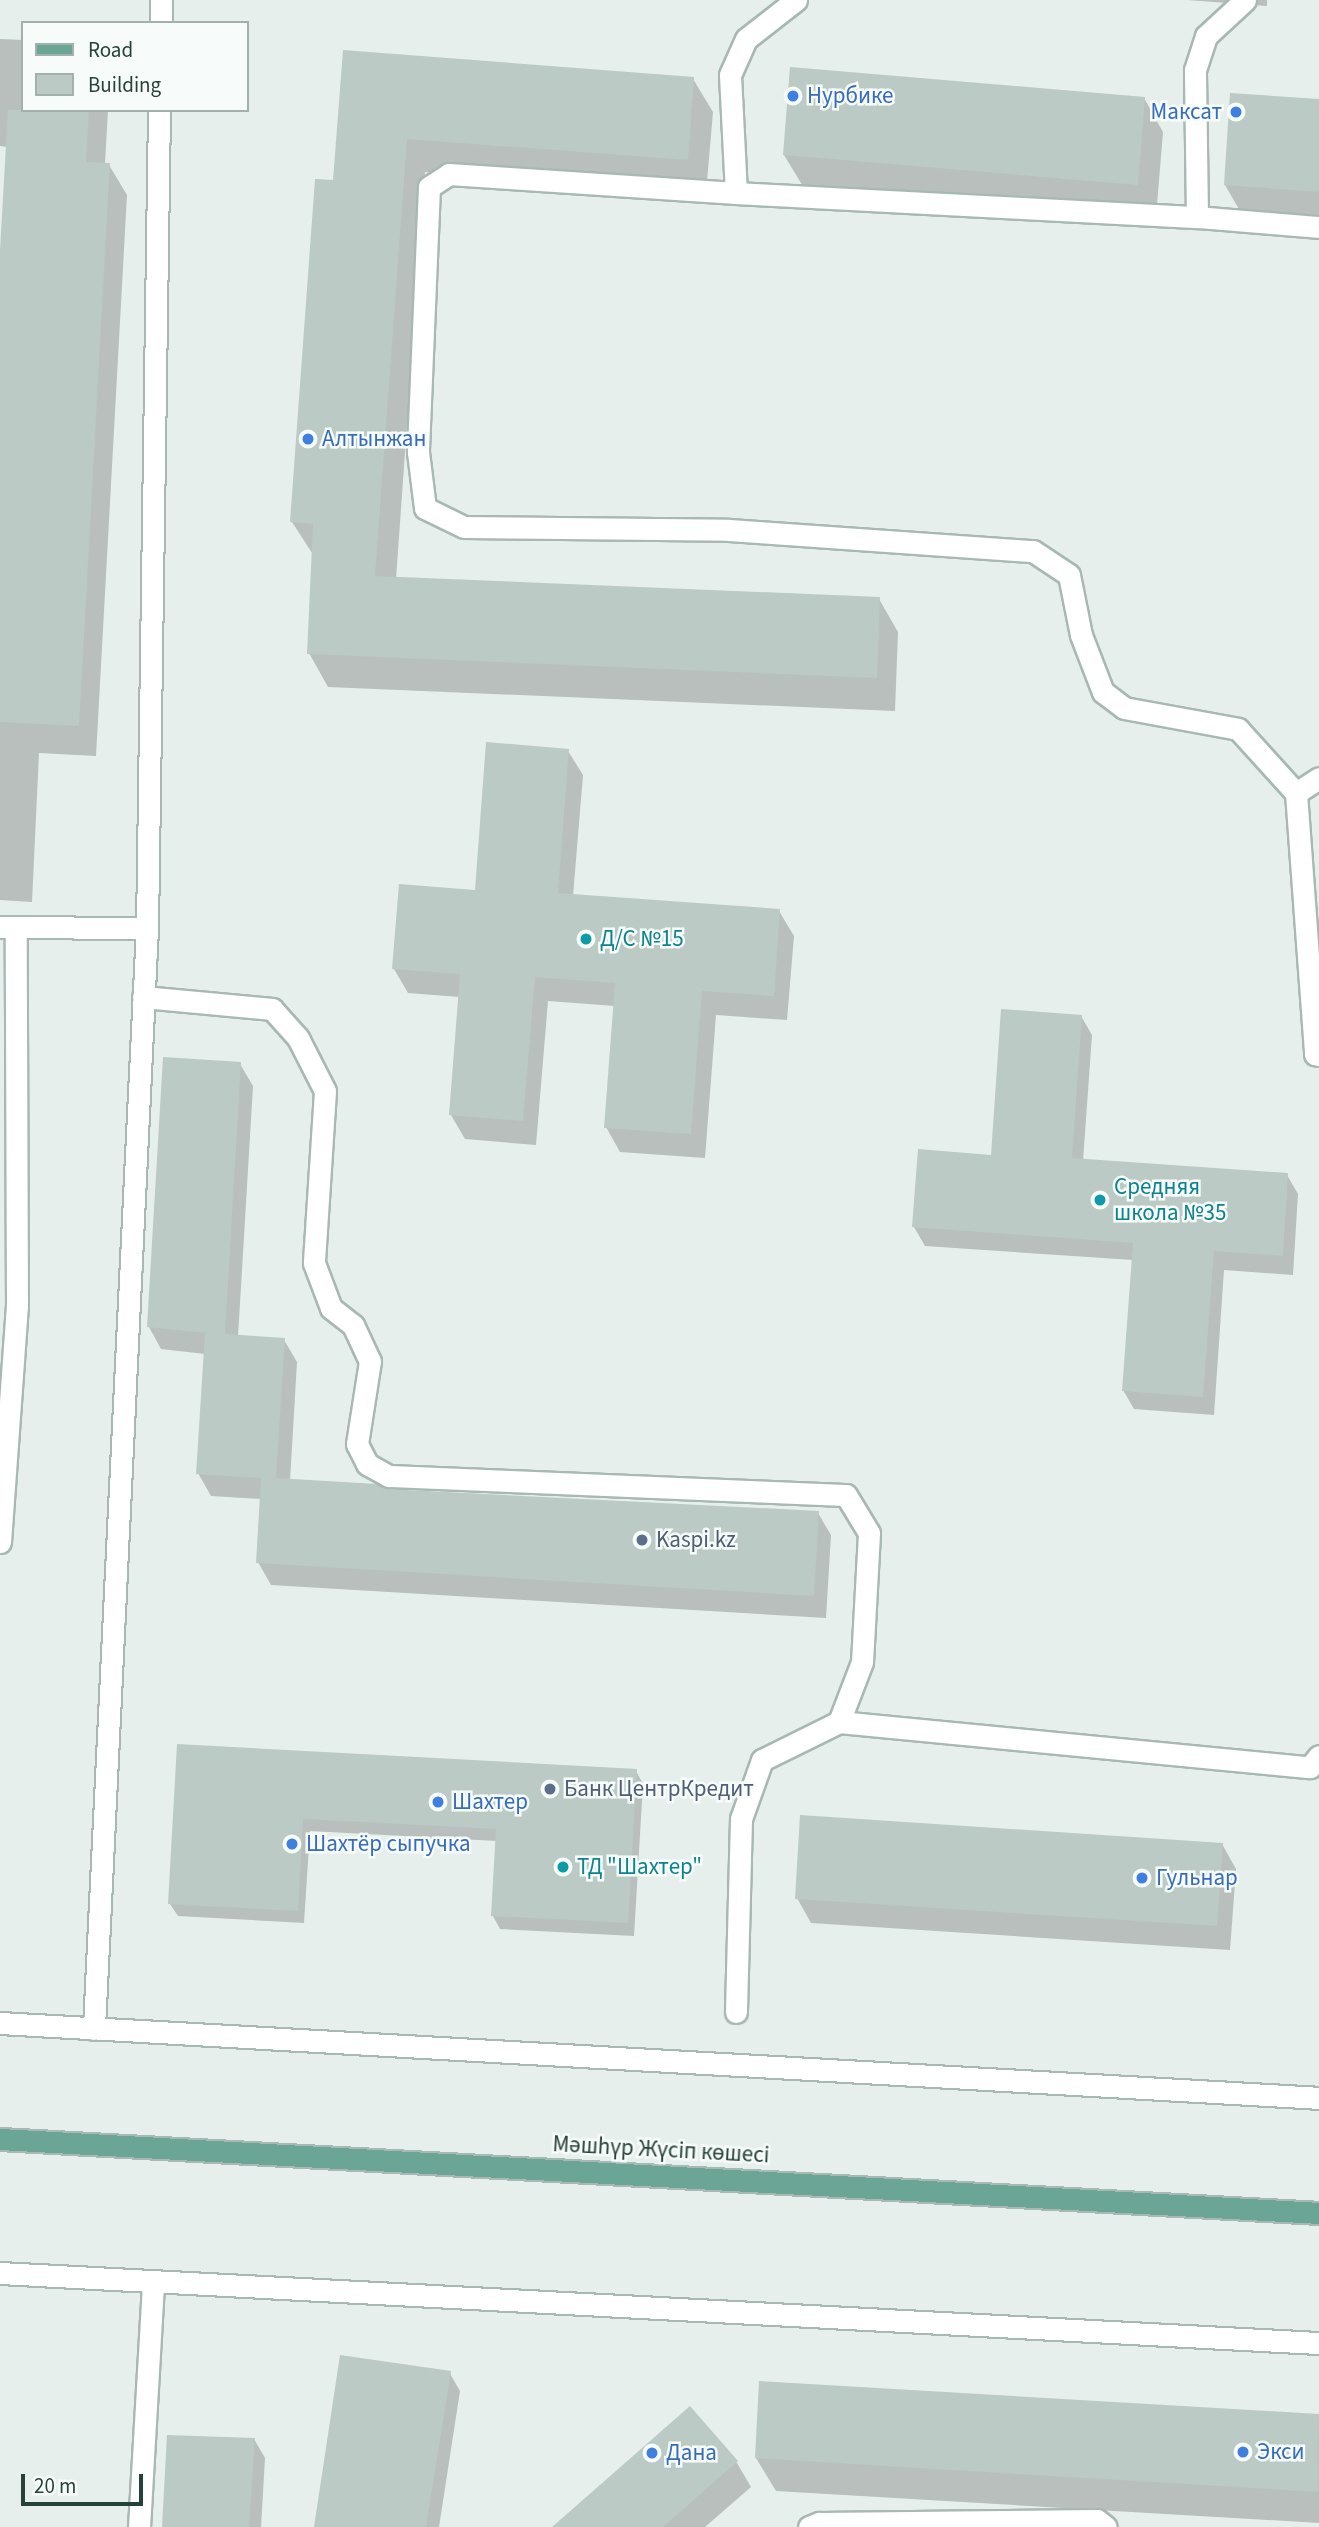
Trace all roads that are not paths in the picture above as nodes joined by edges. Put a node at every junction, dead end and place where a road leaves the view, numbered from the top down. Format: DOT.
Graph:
graph roads {
  1 [pos="161,0"];
  2 [pos="796,0"];
  3 [pos="1245,0"];
  4 [pos="161,21"];
  5 [pos="159,112"];
  6 [pos="736,193"];
  7 [pos="1197,217"];
  8 [pos="1319,227"];
  9 [pos="1319,778"];
  10 [pos="1296,793"];
  11 [pos="8,928"];
  12 [pos="147,928"];
  13 [pos="143,997"];
  14 [pos="1319,1055"];
  15 [pos="8,1306"];
  16 [pos="0,1542"];
  17 [pos="839,1722"];
  18 [pos="1319,1756"];
  19 [pos="736,2012"];
  20 [pos="0,2023"];
  21 [pos="94,2029"];
  22 [pos="1319,2098"];
  23 [pos="0,2139"];
  24 [pos="1319,2213"];
  25 [pos="0,2273"];
  26 [pos="153,2282"];
  27 [pos="1319,2343"];
  28 [pos="139,2527"];
  29 [pos="809,2527"];
  30 [pos="1106,2527"];
  1 -- 4 [label="lane"];
  2 -- 6 [label="lane"];
  3 -- 7 [label="lane"];
  5 -- 12 [label="lane"];
  6 -- 7 [label="lane"];
  6 -- 10 [label="lane"];
  7 -- 8 [label="lane"];
  9 -- 10 [label="lane"];
  10 -- 14 [label="lane"];
  11 -- 12 [label="lane"];
  11 -- 15 [label="lane"];
  12 -- 13 [label="lane"];
  13 -- 17 [label="lane"];
  13 -- 21 [label="lane"];
  15 -- 16 [label="lane"];
  17 -- 18 [label="lane"];
  17 -- 19 [label="lane"];
  20 -- 21 [label="lane"];
  21 -- 22 [label="lane"];
  23 -- 24 [label="main road, Мәшһүр Жүсіп көшесі"];
  25 -- 26 [label="lane"];
  26 -- 27 [label="lane"];
  26 -- 28 [label="lane"];
  29 -- 30 [label="lane"];
}
